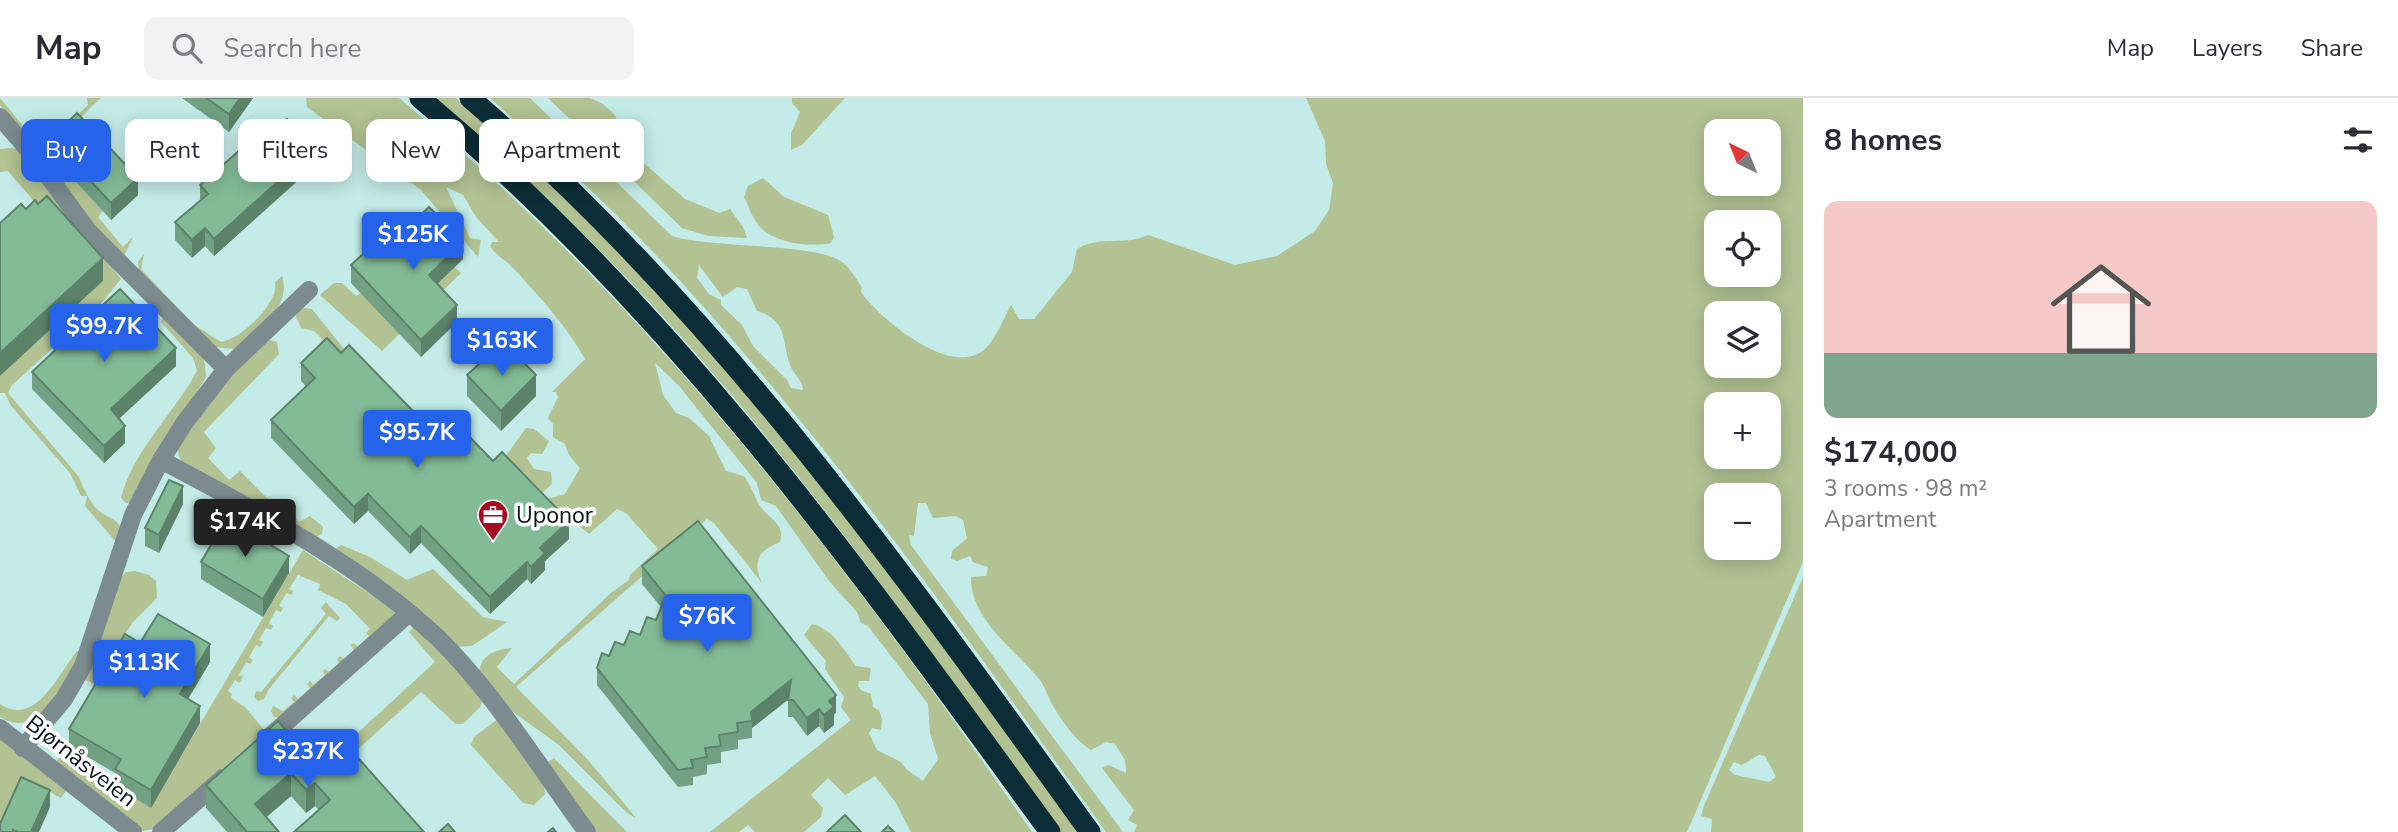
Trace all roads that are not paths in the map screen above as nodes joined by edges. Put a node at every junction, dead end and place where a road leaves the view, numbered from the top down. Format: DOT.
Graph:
graph roads {
  1 [pos="420,98"];
  2 [pos="470,98"];
  3 [pos="0,117"];
  4 [pos="309,290"];
  5 [pos="226,369"];
  6 [pos="161,460"];
  7 [pos="409,613"];
  8 [pos="0,728"];
  9 [pos="23,748"];
  10 [pos="133,832"];
  11 [pos="161,832"];
  12 [pos="587,832"];
  13 [pos="1050,832"];
  14 [pos="1090,832"];
  1 -- 13 [label="highway"];
  2 -- 14 [label="highway"];
  3 -- 5 [label="street"];
  4 -- 5 [label="street"];
  5 -- 6 [label="street"];
  6 -- 7 [label="street"];
  6 -- 9 [label="street"];
  7 -- 11 [label="street"];
  7 -- 12 [label="street"];
  8 -- 9 [label="street, Bjørnåsveien"];
  9 -- 10 [label="street, Bjørnåsveien"];
}
